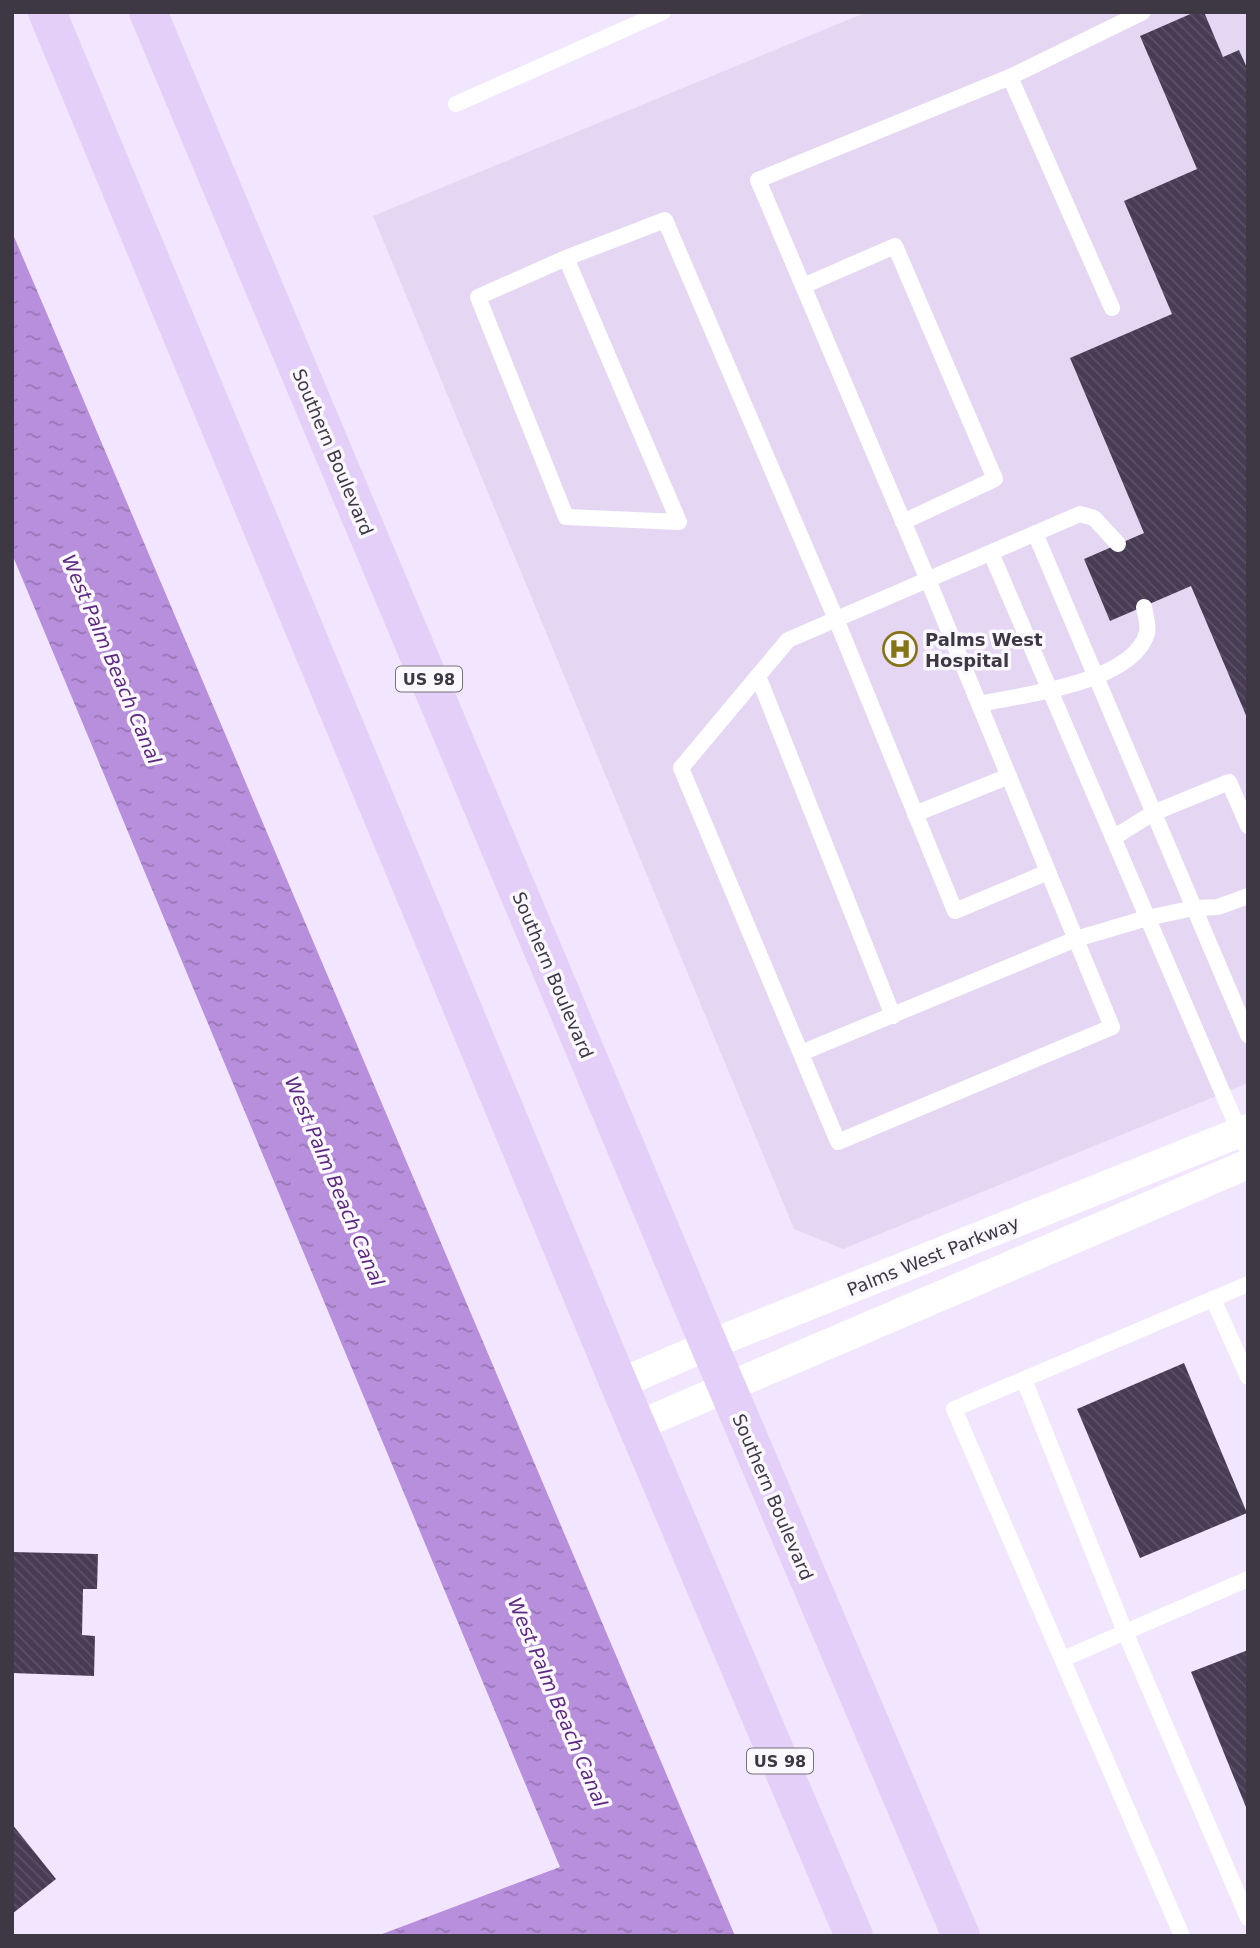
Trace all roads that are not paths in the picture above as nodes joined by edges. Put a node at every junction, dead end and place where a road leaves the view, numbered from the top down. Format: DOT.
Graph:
graph roads {
  1 [pos="47,12"];
  2 [pos="148,12"];
  3 [pos="663,12"];
  4 [pos="1143,12"];
  5 [pos="1010,77"];
  6 [pos="456,104"];
  7 [pos="566,258"];
  8 [pos="803,286"];
  9 [pos="1112,308"];
  10 [pos="902,522"];
  11 [pos="1035,533"];
  12 [pos="1118,544"];
  13 [pos="991,553"];
  14 [pos="928,580"];
  15 [pos="1144,607"];
  16 [pos="836,620"];
  17 [pos="758,676"];
  18 [pos="1096,677"];
  19 [pos="1050,689"];
  20 [pos="979,704"];
  21 [pos="1009,776"];
  22 [pos="1153,813"];
  23 [pos="915,814"];
  24 [pos="1248,826"];
  25 [pos="1113,838"];
  26 [pos="1048,872"];
  27 [pos="1248,896"];
  28 [pos="1194,908"];
  29 [pos="1147,918"];
  30 [pos="1076,939"];
  31 [pos="893,1016"];
  32 [pos="1248,1035"];
  33 [pos="801,1053"];
  34 [pos="1245,1138"];
  35 [pos="1248,1164"];
  36 [pos="1248,1284"];
  37 [pos="1213,1298"];
  38 [pos="709,1345"];
  39 [pos="1248,1377"];
  40 [pos="1024,1380"];
  41 [pos="620,1384"];
  42 [pos="727,1387"];
  43 [pos="637,1426"];
  44 [pos="1248,1579"];
  45 [pos="1125,1632"];
  46 [pos="1063,1660"];
  47 [pos="1248,1918"];
  48 [pos="855,1936"];
  49 [pos="961,1936"];
  50 [pos="1182,1936"];
  1 -- 41 [label="highway, US 98"];
  2 -- 38 [label="highway, Southern Boulevard / US 98"];
  3 -- 6 [label="lane"];
  4 -- 5 [label="lane"];
  5 -- 8 [label="lane"];
  5 -- 9 [label="lane"];
  7 -- 7 [label="lane"];
  7 -- 16 [label="lane"];
  8 -- 10 [label="lane"];
  8 -- 10 [label="lane"];
  10 -- 14 [label="lane"];
  11 -- 12 [label="lane"];
  11 -- 13 [label="lane"];
  11 -- 18 [label="lane"];
  13 -- 14 [label="lane"];
  13 -- 19 [label="lane"];
  14 -- 16 [label="lane"];
  14 -- 20 [label="lane"];
  15 -- 18 [label="lane"];
  16 -- 17 [label="lane"];
  16 -- 23 [label="lane"];
  17 -- 31 [label="lane"];
  17 -- 33 [label="lane"];
  18 -- 19 [label="lane"];
  18 -- 22 [label="lane"];
  19 -- 20 [label="lane"];
  19 -- 25 [label="lane"];
  20 -- 21 [label="lane"];
  21 -- 23 [label="lane"];
  21 -- 26 [label="lane"];
  22 -- 24 [label="lane"];
  22 -- 25 [label="lane"];
  22 -- 28 [label="lane"];
  23 -- 26 [label="lane"];
  25 -- 29 [label="lane"];
  26 -- 30 [label="lane"];
  27 -- 28 [label="lane"];
  28 -- 29 [label="lane"];
  28 -- 32 [label="lane"];
  29 -- 30 [label="lane"];
  29 -- 34 [label="lane"];
  30 -- 31 [label="lane"];
  30 -- 33 [label="lane"];
  31 -- 33 [label="lane"];
  34 -- 38 [label="street, Palms West Parkway"];
  35 -- 42 [label="street"];
  36 -- 37 [label="lane"];
  37 -- 39 [label="lane"];
  37 -- 40 [label="lane"];
  38 -- 41 [label="street, Palms West Parkway"];
  38 -- 42 [label="highway, Southern Boulevard / US 98"];
  40 -- 45 [label="lane"];
  40 -- 46 [label="lane"];
  41 -- 43 [label="highway, US 98"];
  42 -- 43 [label="street"];
  42 -- 49 [label="highway, Southern Boulevard / US 98"];
  43 -- 48 [label="highway, US 98"];
  44 -- 45 [label="lane"];
  45 -- 46 [label="lane"];
  45 -- 47 [label="lane"];
  46 -- 50 [label="lane"];
}
